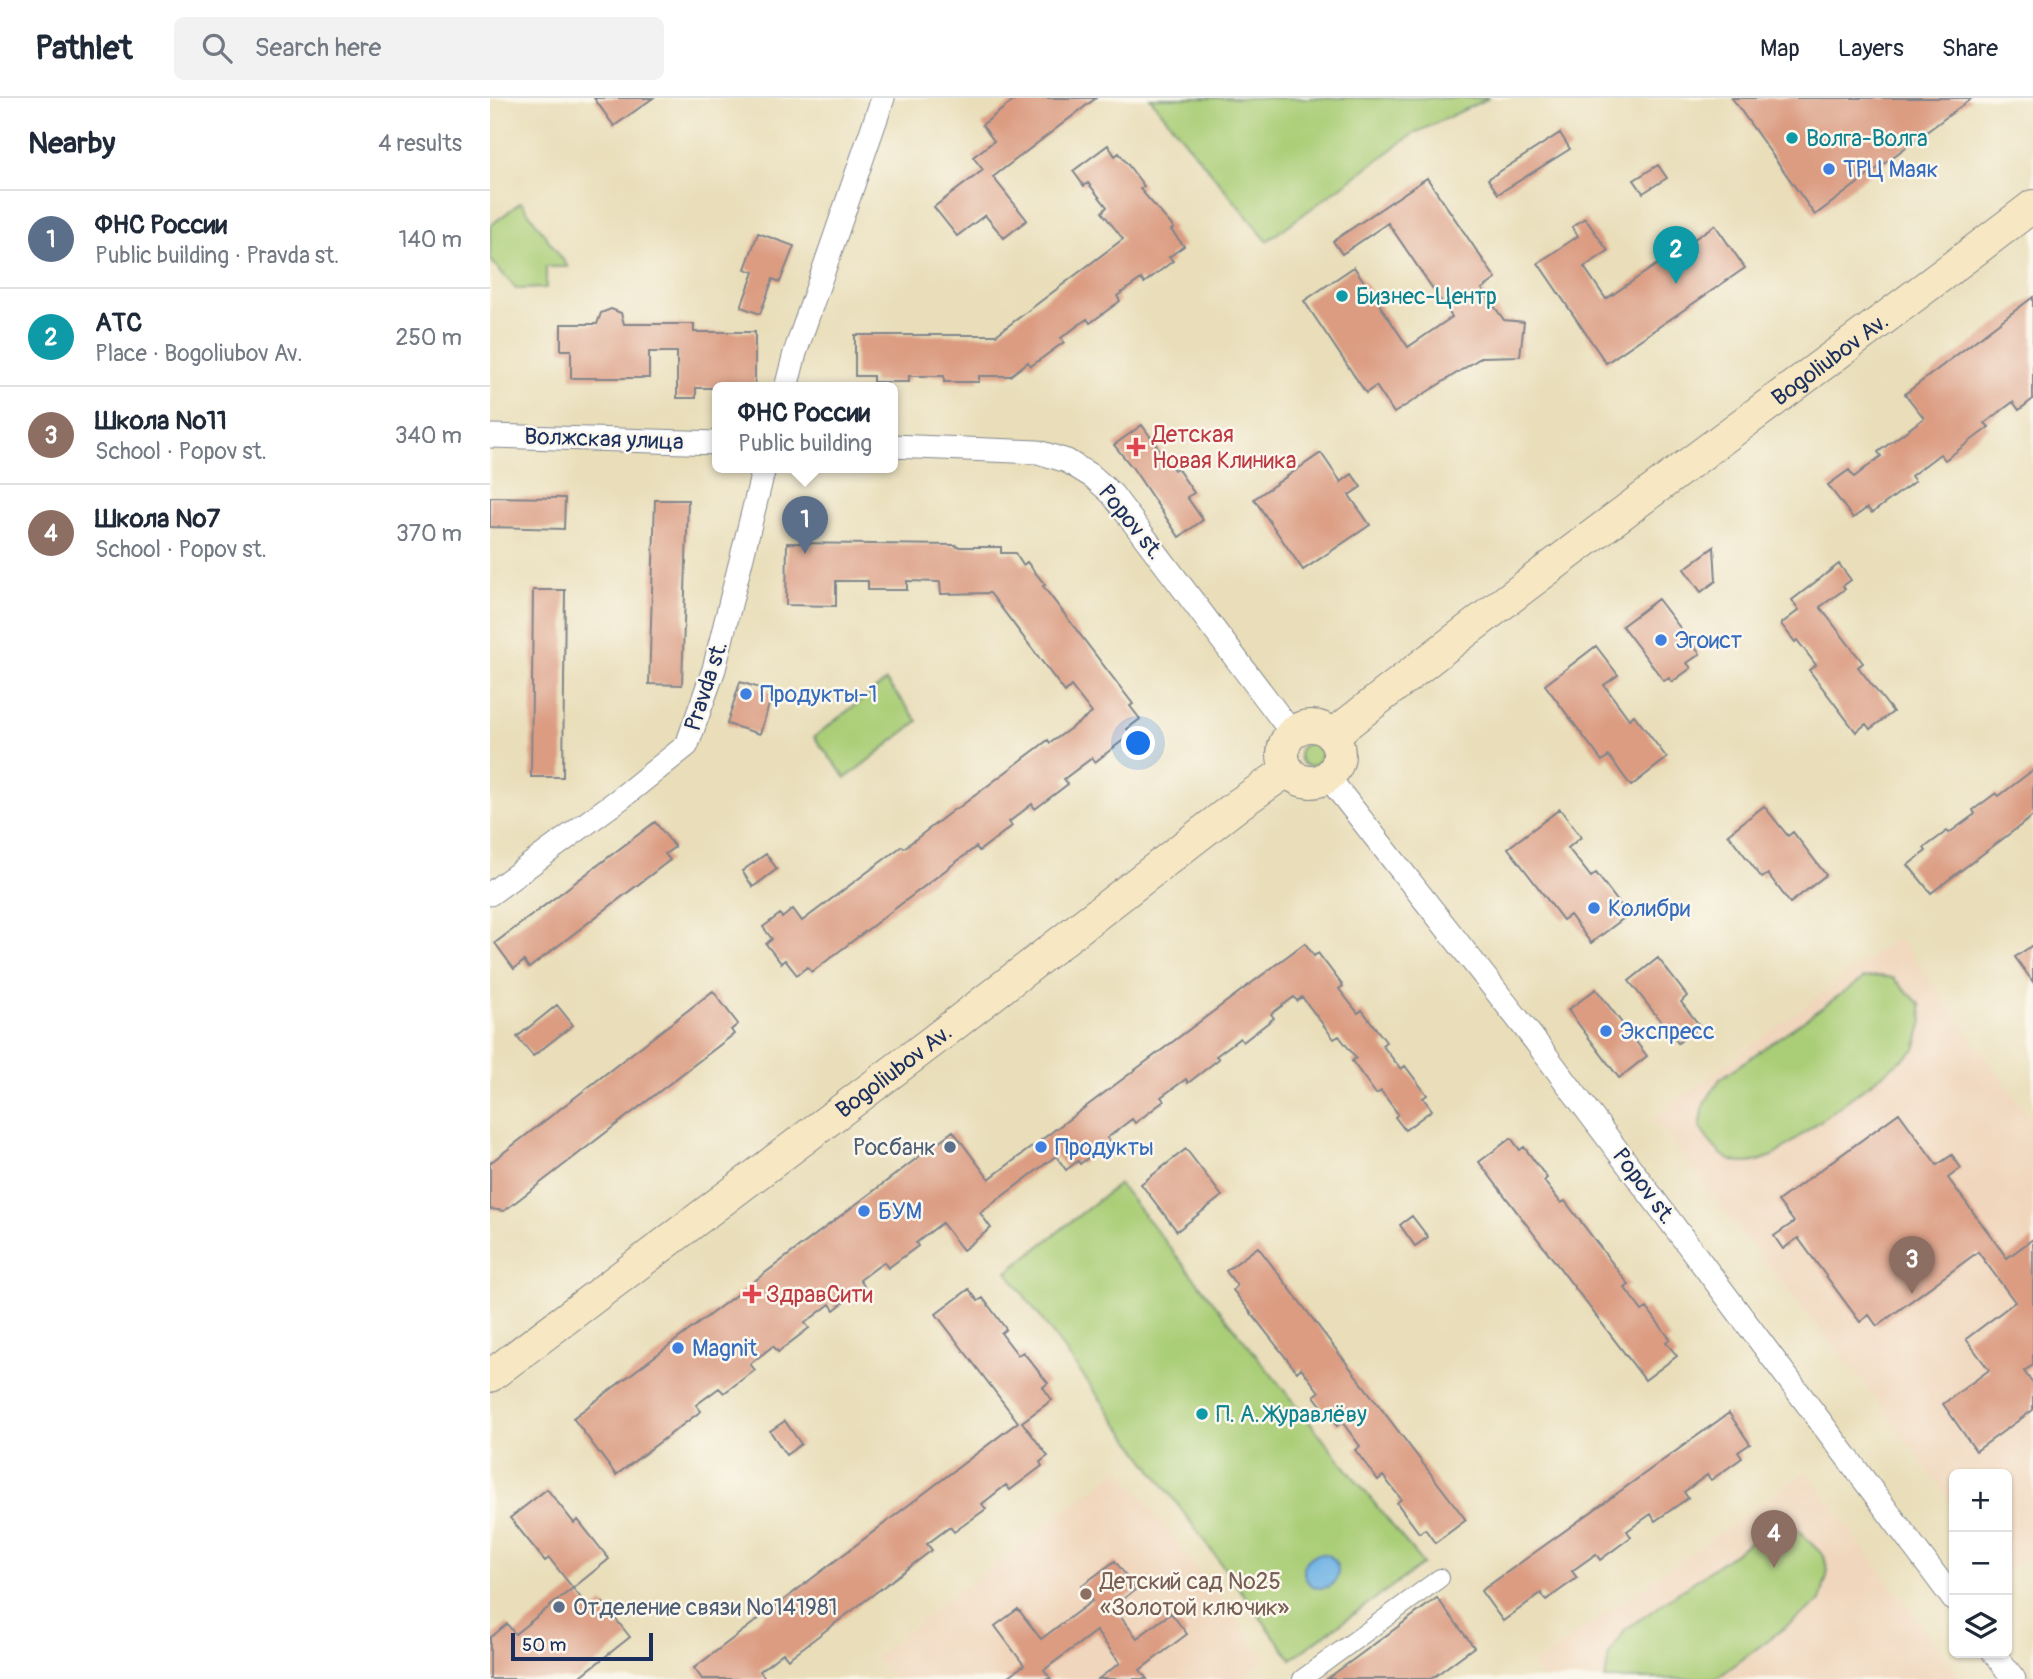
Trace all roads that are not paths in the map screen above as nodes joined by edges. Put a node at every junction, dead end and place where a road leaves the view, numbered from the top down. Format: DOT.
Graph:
graph roads {
  1 [pos="883,98"];
  2 [pos="2033,206"];
  3 [pos="788,382"];
  4 [pos="490,436"];
  5 [pos="712,443"];
  6 [pos="898,446"];
  7 [pos="763,473"];
  8 [pos="1292,733"];
  9 [pos="1333,735"];
  10 [pos="1288,771"];
  11 [pos="1328,777"];
  12 [pos="490,894"];
  13 [pos="490,1376"];
  14 [pos="1440,1578"];
  15 [pos="1950,1595"];
  16 [pos="1998,1658"];
  17 [pos="1302,1679"];
  18 [pos="2014,1679"];
  1 -- 3 [label="street"];
  2 -- 9 [label="main road, Bogoliubov Av."];
  4 -- 5 [label="street, Волжская улица"];
  6 -- 8 [label="street, Popov st."];
  7 -- 12 [label="street, Pravda st."];
  8 -- 9 [label="main road"];
  8 -- 10 [label="main road"];
  9 -- 11 [label="main road"];
  10 -- 11 [label="main road"];
  10 -- 13 [label="main road, Bogoliubov Av."];
  11 -- 15 [label="street, Popov st."];
  14 -- 17 [label="street"];
  16 -- 18 [label="street"];
}
